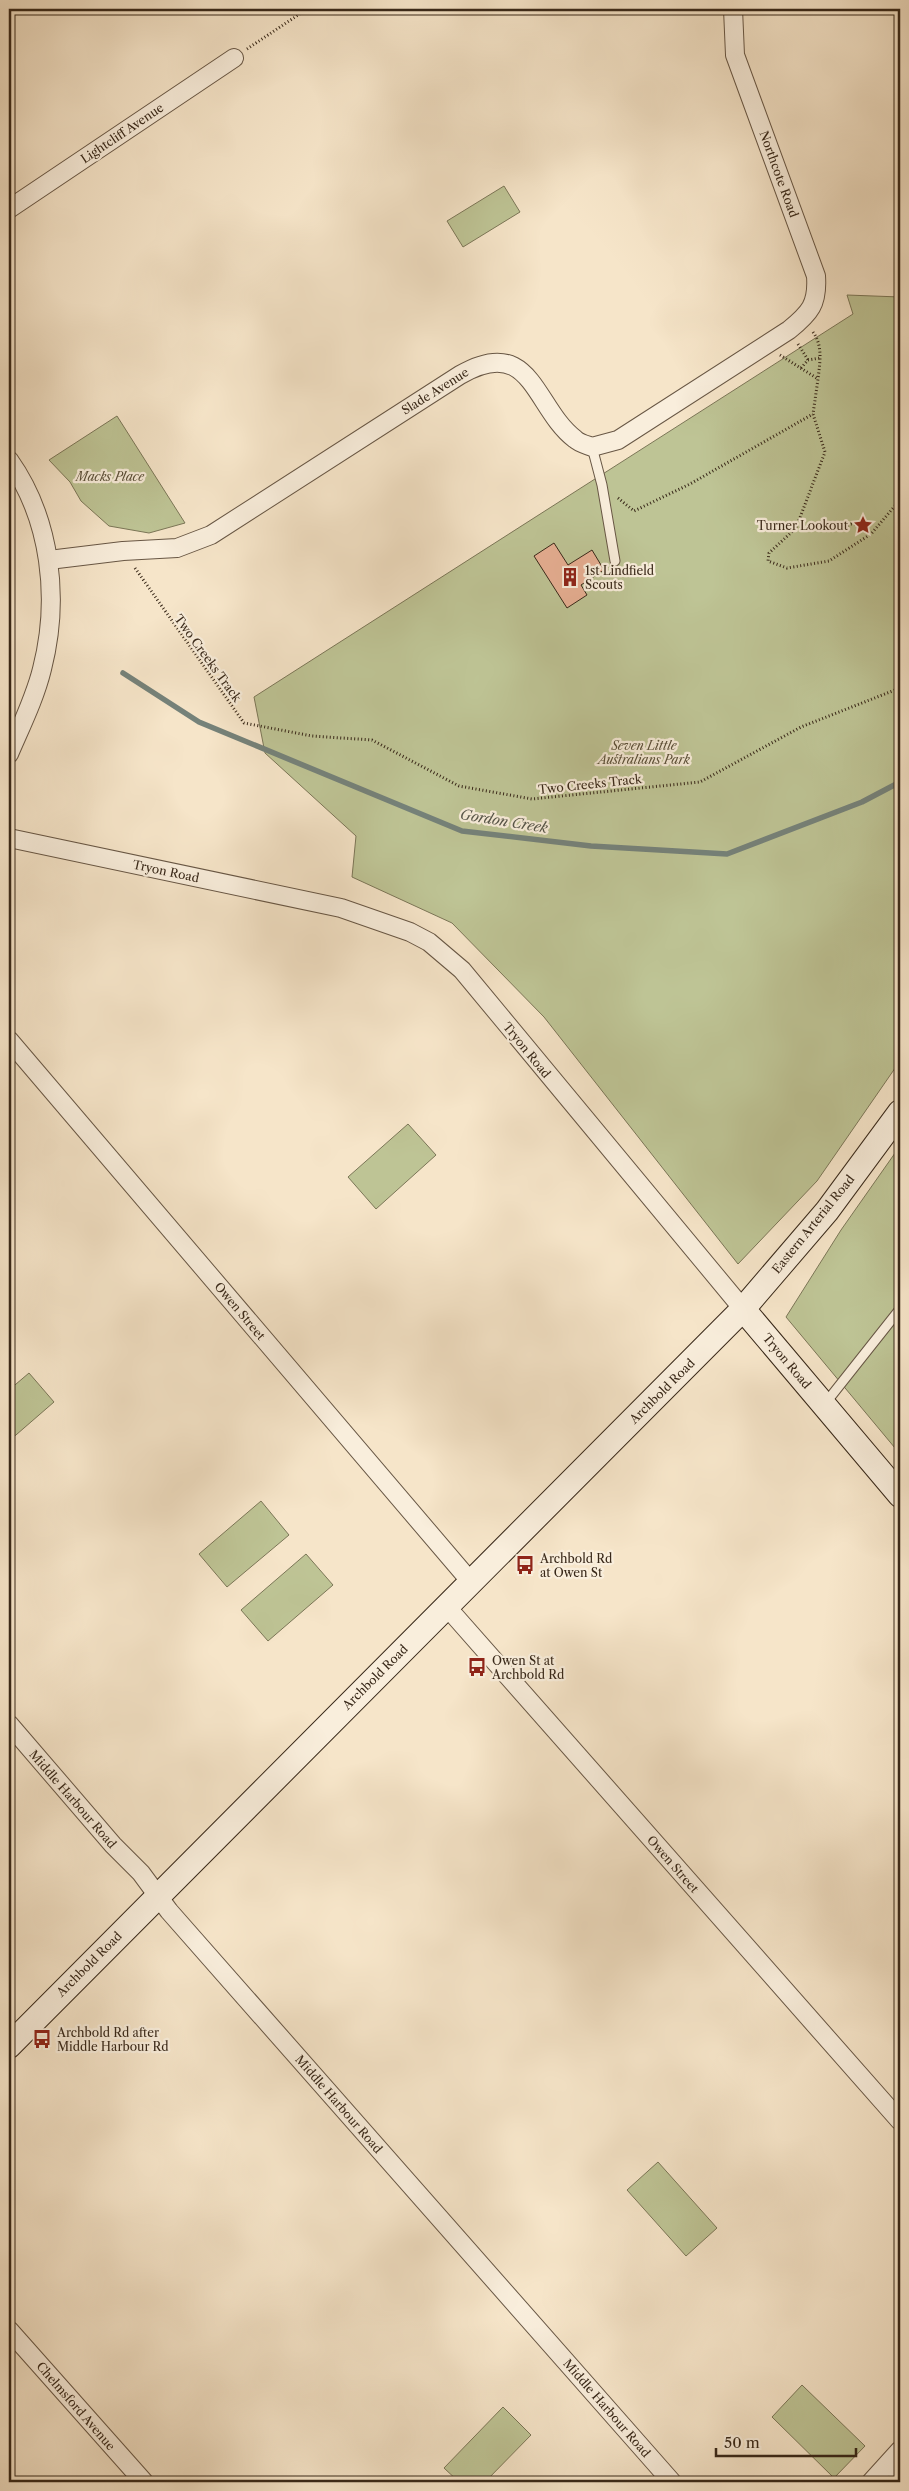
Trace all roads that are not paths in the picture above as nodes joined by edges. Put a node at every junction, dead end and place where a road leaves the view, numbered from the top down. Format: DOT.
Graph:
graph roads {
  1 [pos="733,9"];
  2 [pos="234,58"];
  3 [pos="9,209"];
  4 [pos="592,447"];
  5 [pos="9,460"];
  6 [pos="49,560"];
  7 [pos="616,561"];
  8 [pos="9,754"];
  9 [pos="9,838"];
  10 [pos="9,1040"];
  11 [pos="900,1112"];
  12 [pos="900,1309"];
  13 [pos="743,1310"];
  14 [pos="824,1405"];
  15 [pos="900,1495"];
  16 [pos="471,1582"];
  17 [pos="446,1606"];
  18 [pos="9,1724"];
  19 [pos="158,1894"];
  20 [pos="9,2046"];
  21 [pos="900,2121"];
  22 [pos="9,2330"];
  23 [pos="900,2450"];
  24 [pos="894,2469"];
  25 [pos="144,2482"];
  26 [pos="672,2482"];
  27 [pos="871,2482"];
  1 -- 4 [label="street, Northcote Road"];
  2 -- 3 [label="street, Lightcliff Avenue"];
  4 -- 6 [label="street, Slade Avenue"];
  4 -- 7 [label="lane"];
  5 -- 6 [label="street"];
  6 -- 8 [label="street"];
  9 -- 13 [label="street, Tryon Road"];
  10 -- 16 [label="street, Owen Street"];
  11 -- 13 [label="main road, Eastern Arterial Road"];
  12 -- 14 [label="lane"];
  13 -- 14 [label="main road, Tryon Road"];
  13 -- 16 [label="main road, Archbold Road"];
  14 -- 15 [label="main road, Tryon Road"];
  16 -- 17 [label="main road, Archbold Road"];
  17 -- 19 [label="main road, Archbold Road"];
  17 -- 21 [label="street, Owen Street"];
  18 -- 19 [label="street, Middle Harbour Road"];
  19 -- 20 [label="main road, Archbold Road"];
  19 -- 26 [label="street, Middle Harbour Road"];
  22 -- 25 [label="street, Chelmsford Avenue"];
  23 -- 24 [label="street"];
  24 -- 27 [label="street"];
}
